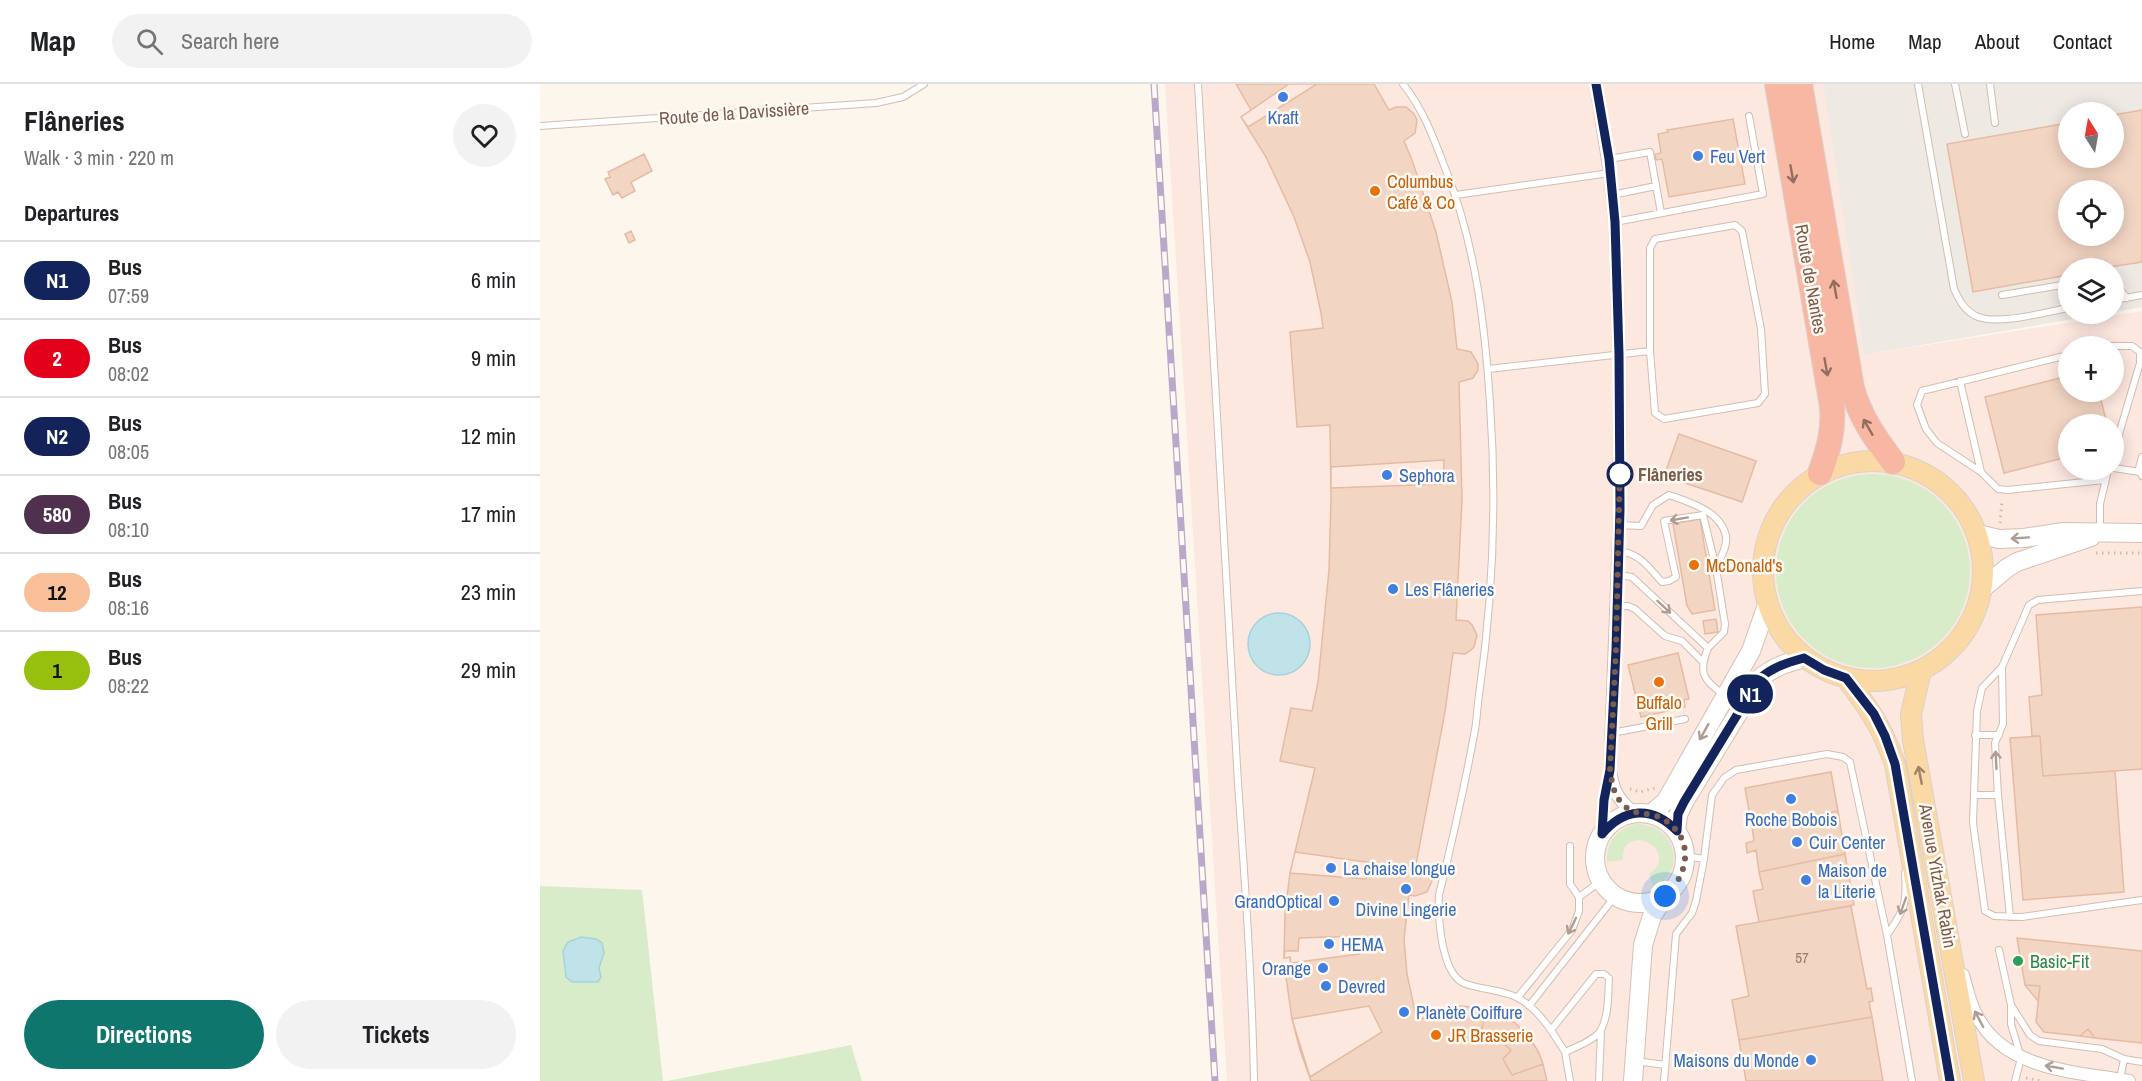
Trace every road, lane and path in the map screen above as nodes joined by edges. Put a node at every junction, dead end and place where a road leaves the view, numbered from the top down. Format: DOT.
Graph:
graph roads {
  1 [pos="924,84"];
  2 [pos="1198,84"];
  3 [pos="1403,84"];
  4 [pos="1777,84"];
  5 [pos="1800,84"];
  6 [pos="1918,84"];
  7 [pos="1955,84"];
  8 [pos="1990,84"];
  9 [pos="1599,85"];
  10 [pos="1749,116"];
  11 [pos="1995,123"];
  12 [pos="540,126"];
  13 [pos="1965,134"];
  14 [pos="1609,159"];
  15 [pos="1610,173"];
  16 [pos="1656,186"];
  17 [pos="1456,195"];
  18 [pos="1612,195"];
  19 [pos="1661,213"];
  20 [pos="1615,222"];
  21 [pos="2058,286"];
  22 [pos="2002,295"];
  23 [pos="2124,295"];
  24 [pos="2142,295"];
  25 [pos="2124,298"];
  26 [pos="2127,298"];
  27 [pos="2058,310"];
  28 [pos="2124,346"];
  29 [pos="1650,351"];
  30 [pos="1619,354"];
  31 [pos="2058,358"];
  32 [pos="1488,369"];
  33 [pos="1960,381"];
  34 [pos="2124,417"];
  35 [pos="2142,457"];
  36 [pos="1893,462"];
  37 [pos="2124,470"];
  38 [pos="1981,472"];
  39 [pos="1820,473"];
  40 [pos="2141,474"];
  41 [pos="2104,480"];
  42 [pos="2002,489"];
  43 [pos="1619,525"];
  44 [pos="2142,533"];
  45 [pos="1978,534"];
  46 [pos="2101,534"];
  47 [pos="1999,539"];
  48 [pos="1618,551"];
  49 [pos="1716,568"];
  50 [pos="1618,575"];
  51 [pos="1983,588"];
  52 [pos="2142,591"];
  53 [pos="1767,605"];
  54 [pos="1617,606"];
  55 [pos="1708,648"];
  56 [pos="1804,658"];
  57 [pos="1703,662"];
  58 [pos="2002,667"];
  59 [pos="1921,671"];
  60 [pos="1846,678"];
  61 [pos="1725,695"];
  62 [pos="1685,719"];
  63 [pos="1612,733"];
  64 [pos="1975,735"];
  65 [pos="1999,735"];
  66 [pos="1895,764"];
  67 [pos="1610,770"];
  68 [pos="1622,787"];
  69 [pos="1670,794"];
  70 [pos="1975,795"];
  71 [pos="1998,795"];
  72 [pos="1643,814"];
  73 [pos="1677,831"];
  74 [pos="1602,834"];
  75 [pos="1570,846"];
  76 [pos="1903,854"];
  77 [pos="1685,856"];
  78 [pos="1704,859"];
  79 [pos="1904,866"];
  80 [pos="1601,880"];
  81 [pos="1665,896"];
  82 [pos="1579,897"];
  83 [pos="1624,899"];
  84 [pos="2142,900"];
  85 [pos="2010,917"];
  86 [pos="1947,928"];
  87 [pos="1887,935"];
  88 [pos="1643,945"];
  89 [pos="1999,950"];
  90 [pos="1518,998"];
  91 [pos="2011,1005"];
  92 [pos="1529,1006"];
  93 [pos="1551,1030"];
  94 [pos="1601,1031"];
  95 [pos="1565,1052"];
  96 [pos="2021,1058"];
  97 [pos="2124,1059"];
  98 [pos="1635,1061"];
  99 [pos="2142,1062"];
  100 [pos="1665,1065"];
  101 [pos="2016,1078"];
  102 [pos="2115,1080"];
  103 [pos="1254,1081"];
  104 [pos="1570,1081"];
  105 [pos="1599,1081"];
  106 [pos="1633,1081"];
  107 [pos="1664,1081"];
  108 [pos="1912,1081"];
  109 [pos="1950,1081"];
  110 [pos="1974,1081"];
  111 [pos="2042,1081"];
  1 -- 12 [label="lane, Route de la Davissière"];
  2 -- 103 [label="lane"];
  3 -- 17 [label="lane"];
  4 -- 39 [label="highway, Route de Nantes, one-way"];
  36 -- 5 [label="highway, Route de Nantes, one-way"];
  6 -- 27 [label="lane"];
  7 -- 13 [label="lane"];
  8 -- 11 [label="lane"];
  9 -- 14 [label="street"];
  10 -- 19 [label="lane"];
  14 -- 15 [label="street"];
  14 -- 16 [label="lane"];
  15 -- 17 [label="lane"];
  15 -- 18 [label="street"];
  16 -- 18 [label="lane"];
  16 -- 19 [label="lane"];
  17 -- 32 [label="lane"];
  18 -- 20 [label="street"];
  19 -- 20 [label="lane"];
  20 -- 30 [label="street"];
  21 -- 22 [label="lane"];
  23 -- 26 [label="lane"];
  24 -- 26 [label="lane"];
  25 -- 26 [label="lane"];
  28 -- 34 [label="lane"];
  29 -- 29 [label="lane"];
  29 -- 30 [label="lane"];
  30 -- 32 [label="lane"];
  30 -- 43 [label="street"];
  31 -- 33 [label="lane"];
  32 -- 90 [label="lane"];
  33 -- 38 [label="lane"];
  33 -- 38 [label="lane"];
  35 -- 40 [label="lane"];
  36 -- 39 [label="main road"];
  36 -- 45 [label="main road"];
  37 -- 40 [label="lane"];
  38 -- 42 [label="lane"];
  39 -- 53 [label="main road"];
  41 -- 42 [label="lane"];
  41 -- 46 [label="lane"];
  42 -- 47 [label="path"];
  43 -- 48 [label="street"];
  43 -- 49 [label="lane"];
  44 -- 46 [label="street"];
  45 -- 47 [label="street"];
  45 -- 51 [label="main road"];
  46 -- 47 [label="street, one-way"];
  46 -- 51 [label="street"];
  49 -- 48 [label="lane, one-way"];
  48 -- 50 [label="street"];
  49 -- 55 [label="lane"];
  50 -- 54 [label="street"];
  50 -- 55 [label="lane, one-way"];
  51 -- 59 [label="main road"];
  52 -- 58 [label="lane"];
  53 -- 56 [label="main road"];
  53 -- 61 [label="street"];
  54 -- 57 [label="lane"];
  54 -- 63 [label="street"];
  55 -- 57 [label="lane"];
  56 -- 60 [label="main road"];
  56 -- 73 [label="street"];
  57 -- 61 [label="lane"];
  58 -- 64 [label="lane"];
  58 -- 65 [label="lane"];
  59 -- 60 [label="main road"];
  86 -- 59 [label="main road, Avenue Yitzhak Rabin, one-way"];
  60 -- 66 [label="main road, Avenue Yitzhak Rabin"];
  61 -- 69 [label="street, one-way"];
  62 -- 63 [label="lane"];
  63 -- 67 [label="street"];
  64 -- 65 [label="lane"];
  64 -- 70 [label="lane"];
  71 -- 65 [label="lane, one-way"];
  66 -- 76 [label="lane"];
  66 -- 109 [label="main road, Avenue Yitzhak Rabin"];
  67 -- 72 [label="street"];
  67 -- 74 [label="street"];
  68 -- 69 [label="path"];
  69 -- 72 [label="street"];
  70 -- 71 [label="lane"];
  70 -- 85 [label="lane"];
  71 -- 85 [label="lane"];
  72 -- 73 [label="street"];
  72 -- 74 [label="street"];
  73 -- 77 [label="street"];
  74 -- 80 [label="street"];
  75 -- 82 [label="lane"];
  77 -- 78 [label="lane"];
  77 -- 81 [label="street"];
  78 -- 87 [label="lane"];
  78 -- 100 [label="lane"];
  79 -- 87 [label="lane, one-way"];
  80 -- 82 [label="lane"];
  80 -- 83 [label="street"];
  81 -- 83 [label="street"];
  81 -- 88 [label="street"];
  82 -- 90 [label="lane, one-way"];
  83 -- 88 [label="street"];
  83 -- 92 [label="lane"];
  84 -- 85 [label="lane"];
  96 -- 86 [label="street, one-way"];
  86 -- 110 [label="main road, Avenue Yitzhak Rabin"];
  87 -- 108 [label="lane"];
  88 -- 98 [label="street"];
  89 -- 91 [label="lane"];
  90 -- 92 [label="lane"];
  91 -- 96 [label="lane"];
  91 -- 97 [label="lane"];
  92 -- 93 [label="lane"];
  93 -- 94 [label="lane"];
  93 -- 95 [label="lane"];
  94 -- 95 [label="lane"];
  94 -- 105 [label="lane"];
  95 -- 104 [label="lane"];
  96 -- 101 [label="lane"];
  102 -- 96 [label="street, one-way"];
  97 -- 99 [label="lane"];
  97 -- 102 [label="lane"];
  98 -- 100 [label="lane"];
  98 -- 106 [label="street"];
  100 -- 107 [label="lane"];
  101 -- 111 [label="path"];
}
